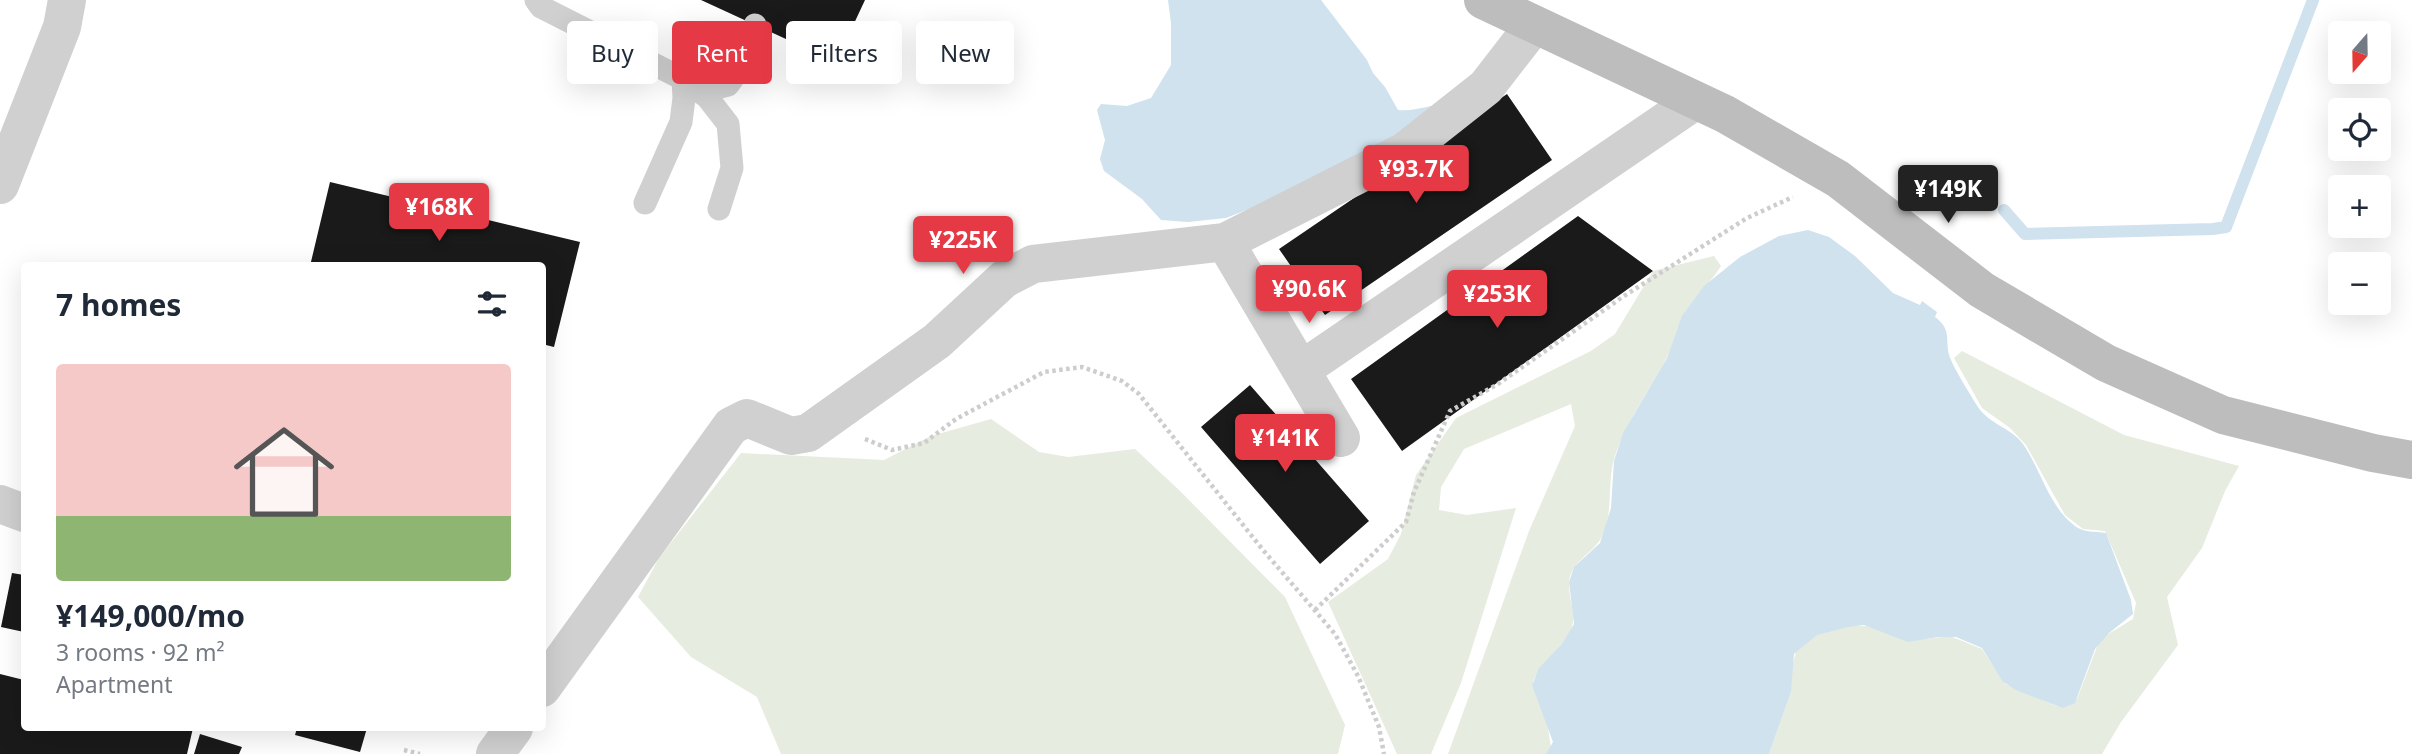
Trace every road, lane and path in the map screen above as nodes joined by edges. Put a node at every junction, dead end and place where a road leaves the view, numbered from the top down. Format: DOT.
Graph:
graph roads {
  1 [pos="536,0"];
  2 [pos="1483,0"];
  3 [pos="60,2"];
  4 [pos="1534,25"];
  5 [pos="729,84"];
  6 [pos="691,85"];
  7 [pos="1695,101"];
  8 [pos="1835,177"];
  9 [pos="0,185"];
  10 [pos="645,203"];
  11 [pos="719,209"];
  12 [pos="1225,242"];
  13 [pos="1301,370"];
  14 [pos="836,413"];
  15 [pos="1342,438"];
  16 [pos="2412,460"];
  17 [pos="0,504"];
  18 [pos="21,512"];
  19 [pos="1315,610"];
  20 [pos="546,682"];
  21 [pos="511,731"];
  22 [pos="404,750"];
  23 [pos="420,754"];
  24 [pos="495,754"];
  25 [pos="1384,754"];
  1 -- 6 [label="lane"];
  2 -- 4 [label="street"];
  3 -- 9 [label="street"];
  4 -- 7 [label="street"];
  4 -- 12 [label="street"];
  5 -- 6 [label="lane"];
  6 -- 10 [label="lane"];
  6 -- 11 [label="lane"];
  7 -- 8 [label="street"];
  7 -- 13 [label="street"];
  8 -- 16 [label="street"];
  8 -- 19 [label="path"];
  12 -- 13 [label="street"];
  12 -- 14 [label="street"];
  13 -- 15 [label="street"];
  14 -- 19 [label="path"];
  14 -- 20 [label="street"];
  17 -- 18 [label="street"];
  19 -- 25 [label="path"];
  21 -- 24 [label="street"];
  22 -- 23 [label="path"];
}
